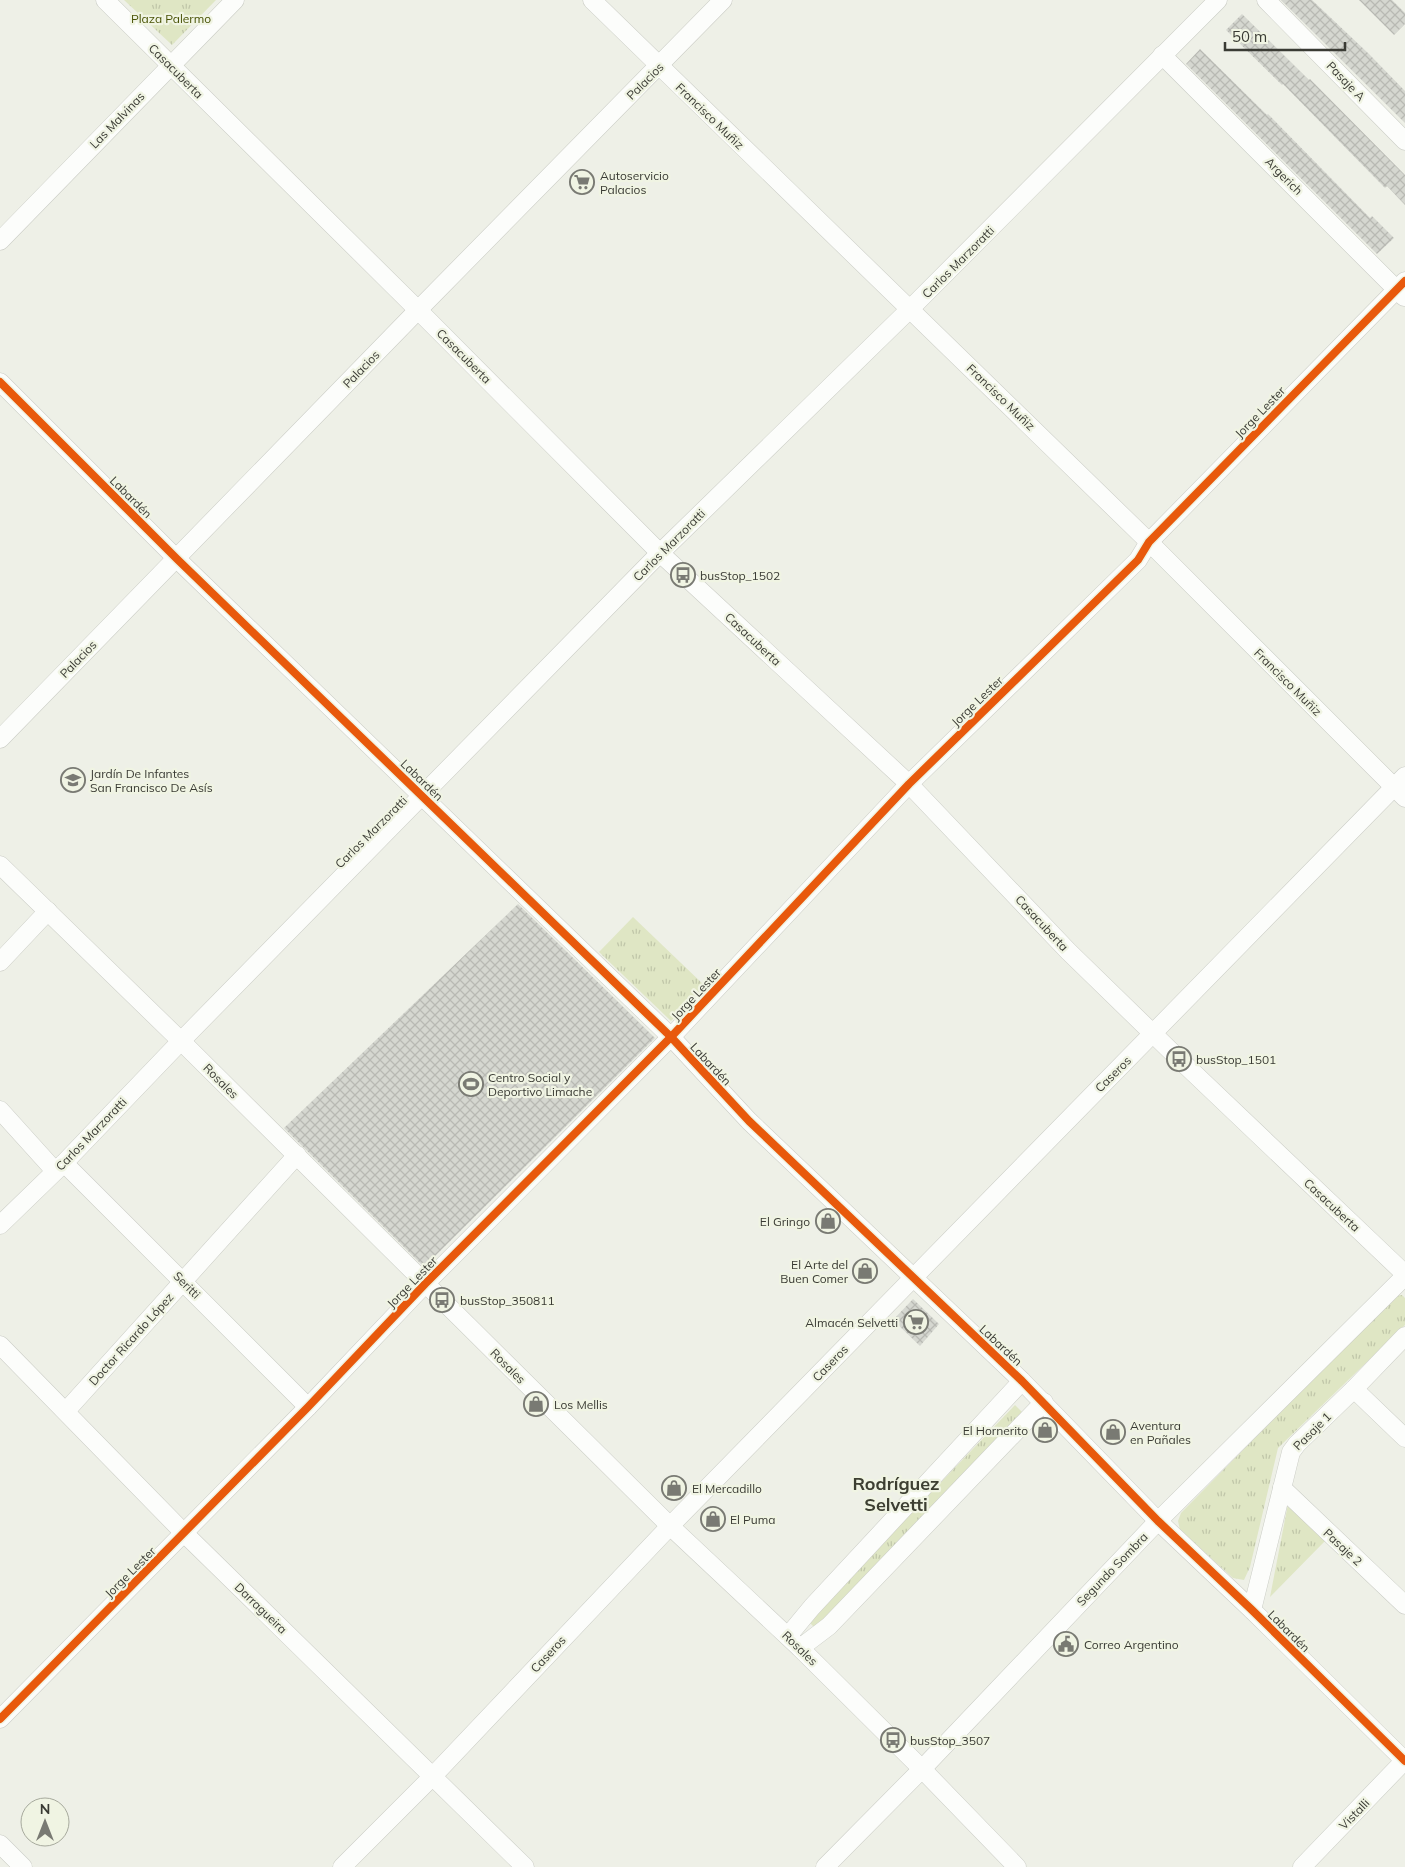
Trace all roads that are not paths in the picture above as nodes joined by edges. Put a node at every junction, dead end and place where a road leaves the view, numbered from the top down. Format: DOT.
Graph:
graph roads {
  1 [pos="105,0"];
  2 [pos="235,0"];
  3 [pos="592,0"];
  4 [pos="724,0"];
  5 [pos="1218,0"];
  6 [pos="1266,0"];
  7 [pos="1162,55"];
  8 [pos="170,66"];
  9 [pos="659,67"];
  10 [pos="1405,141"];
  11 [pos="0,241"];
  12 [pos="1402,289"];
  13 [pos="910,309"];
  14 [pos="418,310"];
  15 [pos="0,382"];
  16 [pos="1149,542"];
  17 [pos="660,553"];
  18 [pos="177,559"];
  19 [pos="0,740"];
  20 [pos="909,784"];
  21 [pos="1401,788"];
  22 [pos="423,796"];
  23 [pos="0,865"];
  24 [pos="48,911"];
  25 [pos="0,962"];
  26 [pos="1153,1034"];
  27 [pos="671,1037"];
  28 [pos="181,1041"];
  29 [pos="0,1110"];
  30 [pos="297,1156"];
  31 [pos="60,1167"];
  32 [pos="0,1225"];
  33 [pos="1405,1275"];
  34 [pos="913,1278"];
  35 [pos="183,1281"];
  36 [pos="425,1284"];
  37 [pos="1405,1336"];
  38 [pos="0,1345"];
  39 [pos="1022,1381"];
  40 [pos="1354,1389"];
  41 [pos="1044,1402"];
  42 [pos="308,1407"];
  43 [pos="66,1411"];
  44 [pos="1405,1438"];
  45 [pos="1282,1488"];
  46 [pos="1158,1521"];
  47 [pos="670,1526"];
  48 [pos="184,1533"];
  49 [pos="1405,1605"];
  50 [pos="1252,1610"];
  51 [pos="794,1642"];
  52 [pos="0,1719"];
  53 [pos="1405,1761"];
  54 [pos="922,1769"];
  55 [pos="433,1776"];
  56 [pos="0,1844"];
  57 [pos="23,1867"];
  58 [pos="342,1867"];
  59 [pos="524,1867"];
  60 [pos="825,1867"];
  61 [pos="1017,1867"];
  62 [pos="1302,1867"];
  1 -- 8 [label="street, Casacuberta"];
  2 -- 8 [label="street, Las Malvinas"];
  3 -- 9 [label="street, Francisco Muñiz"];
  4 -- 9 [label="street, Palacios"];
  5 -- 7 [label="street, Carlos Marzoratti"];
  6 -- 10 [label="street, Pasaje A"];
  7 -- 12 [label="street, Argerich"];
  7 -- 13 [label="street, Carlos Marzoratti"];
  8 -- 11 [label="street, Las Malvinas"];
  8 -- 14 [label="street, Casacuberta"];
  9 -- 13 [label="street, Francisco Muñiz"];
  9 -- 14 [label="street, Palacios"];
  12 -- 16 [label="street, Jorge Lester"];
  13 -- 16 [label="street, Francisco Muñiz"];
  13 -- 17 [label="street, Carlos Marzoratti"];
  14 -- 17 [label="street, Casacuberta"];
  14 -- 18 [label="street, Palacios"];
  15 -- 18 [label="street, Labardén"];
  16 -- 20 [label="street, Jorge Lester"];
  16 -- 21 [label="street, Francisco Muñiz"];
  17 -- 20 [label="street, Casacuberta"];
  17 -- 22 [label="street, Carlos Marzoratti"];
  18 -- 19 [label="street, Palacios"];
  18 -- 22 [label="street, Labardén"];
  20 -- 26 [label="street, Casacuberta"];
  20 -- 27 [label="street, Jorge Lester"];
  21 -- 26 [label="street, Caseros"];
  22 -- 27 [label="street, Labardén"];
  22 -- 28 [label="street, Carlos Marzoratti"];
  23 -- 24 [label="street, Rosales"];
  24 -- 25 [label="street"];
  24 -- 28 [label="street, Rosales"];
  26 -- 33 [label="street, Casacuberta"];
  26 -- 34 [label="street, Caseros"];
  27 -- 34 [label="street, Labardén"];
  27 -- 36 [label="street, Jorge Lester"];
  28 -- 30 [label="street, Rosales"];
  28 -- 31 [label="street, Carlos Marzoratti"];
  29 -- 31 [label="street, Seritti"];
  30 -- 35 [label="street, Doctor Ricardo López"];
  30 -- 36 [label="street, Rosales"];
  31 -- 32 [label="street, Carlos Marzoratti"];
  31 -- 35 [label="street, Seritti"];
  33 -- 46 [label="street, Segundo Sombra"];
  34 -- 39 [label="street, Labardén"];
  34 -- 47 [label="street, Caseros"];
  35 -- 42 [label="street, Seritti"];
  35 -- 43 [label="street, Doctor Ricardo López"];
  36 -- 42 [label="street, Jorge Lester"];
  36 -- 47 [label="street, Rosales"];
  37 -- 40 [label="street, Pasaje 1"];
  38 -- 43 [label="street, Darragueira"];
  39 -- 41 [label="street, Labardén"];
  39 -- 51 [label="street"];
  40 -- 44 [label="street"];
  40 -- 45 [label="street, Pasaje 1"];
  41 -- 46 [label="street, Labardén"];
  41 -- 51 [label="street"];
  42 -- 48 [label="street, Jorge Lester"];
  43 -- 48 [label="street, Darragueira"];
  45 -- 49 [label="street, Pasaje 2"];
  45 -- 50 [label="street, Pasaje 1"];
  46 -- 50 [label="street, Labardén"];
  46 -- 54 [label="street, Segundo Sombra"];
  47 -- 51 [label="street, Rosales"];
  47 -- 55 [label="street, Caseros"];
  48 -- 52 [label="street, Jorge Lester"];
  48 -- 55 [label="street, Darragueira"];
  50 -- 53 [label="street, Labardén"];
  51 -- 54 [label="street, Rosales"];
  53 -- 62 [label="street, Vistalli"];
  54 -- 60 [label="street, Segundo Sombra"];
  54 -- 61 [label="street, Rosales"];
  55 -- 58 [label="street, Caseros"];
  55 -- 59 [label="street, Darragueira"];
  56 -- 57 [label="street"];
}
